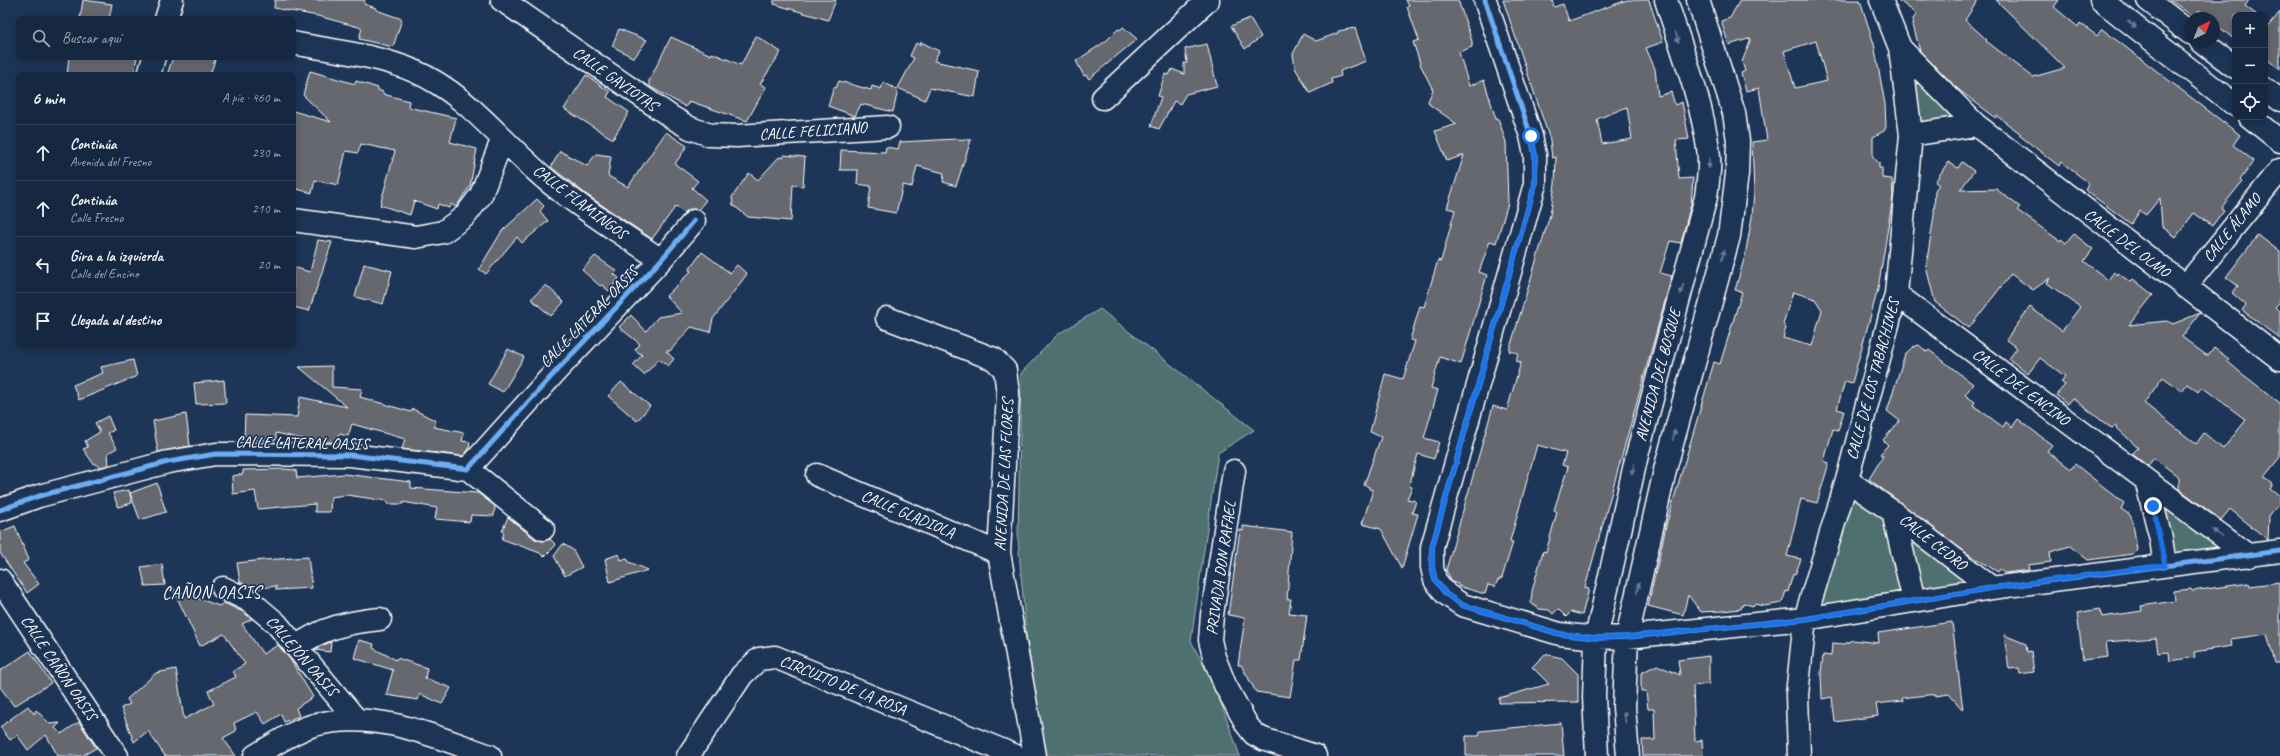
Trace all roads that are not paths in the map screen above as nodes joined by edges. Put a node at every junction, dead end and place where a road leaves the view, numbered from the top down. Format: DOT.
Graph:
graph roads {
  1 [pos="172,0"];
  2 [pos="502,0"];
  3 [pos="1208,0"];
  4 [pos="1485,0"];
  5 [pos="1666,0"];
  6 [pos="1698,0"];
  7 [pos="1881,0"];
  8 [pos="2101,0"];
  9 [pos="2148,0"];
  10 [pos="167,16"];
  11 [pos="2184,28"];
  12 [pos="296,44"];
  13 [pos="1900,48"];
  14 [pos="2210,48"];
  15 [pos="153,60"];
  16 [pos="2232,65"];
  17 [pos="150,72"];
  18 [pos="2268,91"];
  19 [pos="1103,98"];
  20 [pos="2280,100"];
  21 [pos="2232,103"];
  22 [pos="2254,120"];
  23 [pos="1976,125"];
  24 [pos="888,127"];
  25 [pos="1911,135"];
  26 [pos="738,136"];
  27 [pos="502,140"];
  28 [pos="2280,141"];
  29 [pos="2280,170"];
  30 [pos="296,220"];
  31 [pos="694,221"];
  32 [pos="662,260"];
  33 [pos="2185,287"];
  34 [pos="1896,294"];
  35 [pos="887,318"];
  36 [pos="2280,359"];
  37 [pos="468,469"];
  38 [pos="1234,471"];
  39 [pos="817,475"];
  40 [pos="1847,480"];
  41 [pos="2146,480"];
  42 [pos="0,510"];
  43 [pos="1893,512"];
  44 [pos="543,529"];
  45 [pos="2280,551"];
  46 [pos="999,553"];
  47 [pos="2249,556"];
  48 [pos="2165,565"];
  49 [pos="0,580"];
  50 [pos="223,588"];
  51 [pos="1992,588"];
  52 [pos="1914,601"];
  53 [pos="380,618"];
  54 [pos="1805,619"];
  55 [pos="1626,637"];
  56 [pos="1596,638"];
  57 [pos="296,647"];
  58 [pos="355,718"];
  59 [pos="117,756"];
  60 [pos="255,756"];
  61 [pos="490,756"];
  62 [pos="688,756"];
  63 [pos="1016,756"];
  64 [pos="1035,756"];
  65 [pos="1315,756"];
  66 [pos="1597,756"];
  67 [pos="1628,756"];
  68 [pos="1799,756"];
  1 -- 10 [label="street"];
  2 -- 26 [label="street, CALLE GAVIOTAS"];
  3 -- 19 [label="street"];
  4 -- 56 [label="street"];
  5 -- 56 [label="street, AVENIDA DEL BOSQUE, one-way"];
  55 -- 6 [label="street, AVENIDA DEL BOSQUE, one-way"];
  7 -- 13 [label="street, CALLE DE LOS TABACHINES"];
  8 -- 21 [label="street, one-way"];
  9 -- 11 [label="street"];
  12 -- 27 [label="street, CALLE FLAMINGOS"];
  13 -- 23 [label="street, CALLE DEL OLMO"];
  13 -- 25 [label="street, CALLE DE LOS TABACHINES"];
  14 -- 16 [label="street"];
  15 -- 17 [label="street"];
  18 -- 20 [label="street"];
  22 -- 28 [label="street"];
  23 -- 25 [label="street"];
  23 -- 33 [label="street, CALLE DEL OLMO"];
  24 -- 26 [label="street, CALLE FELICIANO"];
  25 -- 34 [label="street, CALLE DE LOS TABACHINES"];
  27 -- 30 [label="street"];
  27 -- 32 [label="street, CALLE FLAMINGOS"];
  29 -- 33 [label="street, CALLE ÁLAMO"];
  31 -- 32 [label="street, CALLE LATERAL OASIS"];
  32 -- 37 [label="street, CALLE LATERAL OASIS"];
  33 -- 36 [label="street, CALLE DEL OLMO"];
  34 -- 40 [label="street, CALLE DE LOS TABACHINES"];
  34 -- 41 [label="street, CALLE DEL ENCINO"];
  35 -- 46 [label="street, AVENIDA DE LAS FLORES"];
  37 -- 42 [label="street, CALLE LATERAL OASIS"];
  37 -- 44 [label="street"];
  38 -- 65 [label="street, PRIVADA DON RAFAEL"];
  39 -- 46 [label="street, CALLE GLADIOLA"];
  40 -- 43 [label="street, CALLE CEDRO"];
  40 -- 54 [label="street, CALLE DE LOS TABACHINES"];
  47 -- 41 [label="street, CALLE DEL ENCINO, one-way"];
  41 -- 48 [label="street"];
  43 -- 51 [label="street, CALLE CEDRO"];
  43 -- 52 [label="street, CALLE CEDRO"];
  45 -- 47 [label="street"];
  46 -- 64 [label="street, AVENIDA DE LAS FLORES"];
  47 -- 48 [label="street"];
  48 -- 51 [label="street"];
  49 -- 59 [label="street, CALLE CAÑON OASIS"];
  50 -- 57 [label="street, CALLEJÓN OASIS"];
  51 -- 52 [label="street"];
  52 -- 54 [label="street"];
  53 -- 57 [label="street"];
  54 -- 55 [label="street"];
  54 -- 68 [label="street, CALLE DE LOS TABACHINES"];
  55 -- 56 [label="street"];
  67 -- 55 [label="street, AVENIDA DEL BOSQUE, one-way"];
  56 -- 66 [label="street, AVENIDA DEL BOSQUE"];
  57 -- 58 [label="street, CALLEJÓN OASIS"];
  58 -- 60 [label="street, CALLEJÓN OASIS"];
  58 -- 61 [label="street, CALLEJÓN OASIS"];
  62 -- 63 [label="street, CIRCUITO DE LA ROSA"];
}
